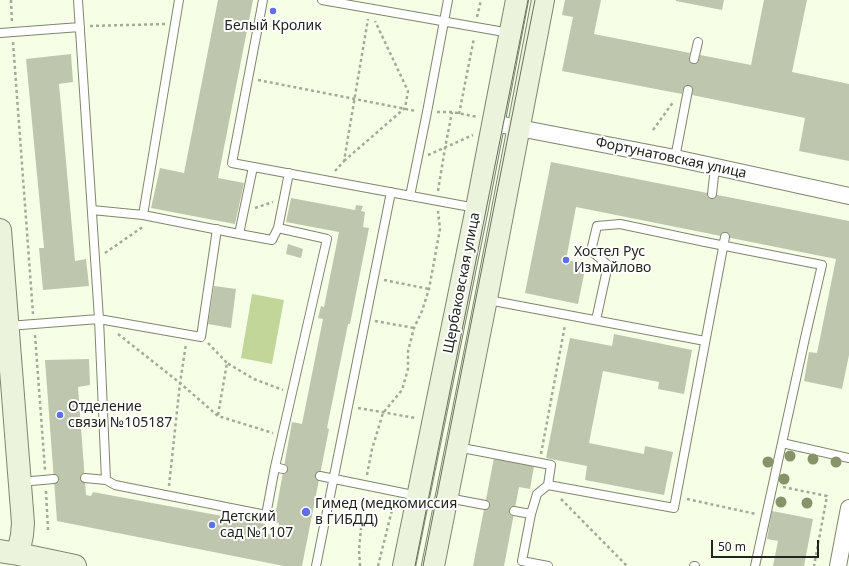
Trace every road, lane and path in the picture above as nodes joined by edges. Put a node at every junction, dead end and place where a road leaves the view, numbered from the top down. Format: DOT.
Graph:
graph roads {
  1 [pos="11,0"];
  2 [pos="78,0"];
  3 [pos="179,0"];
  4 [pos="263,0"];
  5 [pos="322,0"];
  6 [pos="448,0"];
  7 [pos="481,0"];
  8 [pos="517,0"];
  9 [pos="543,0"];
  10 [pos="370,9"];
  11 [pos="444,21"];
  12 [pos="175,23"];
  13 [pos="80,27"];
  14 [pos="476,27"];
  15 [pos="13,32"];
  16 [pos="0,33"];
  17 [pos="510,34"];
  18 [pos="698,42"];
  19 [pos="694,59"];
  20 [pos="248,78"];
  21 [pos="688,90"];
  22 [pos="675,97"];
  23 [pos="354,99"];
  24 [pos="405,108"];
  25 [pos="427,112"];
  26 [pos="452,112"];
  27 [pos="459,114"];
  28 [pos="485,124"];
  29 [pos="519,128"];
  30 [pos="653,130"];
  31 [pos="445,148"];
  32 [pos="675,158"];
  33 [pos="417,160"];
  34 [pos="344,161"];
  35 [pos="253,166"];
  36 [pos="716,167"];
  37 [pos="289,173"];
  38 [pos="327,180"];
  39 [pos="391,192"];
  40 [pos="712,194"];
  41 [pos="410,196"];
  42 [pos="849,196"];
  43 [pos="284,198"];
  44 [pos="436,201"];
  45 [pos="477,208"];
  46 [pos="92,210"];
  47 [pos="244,212"];
  48 [pos="143,215"];
  49 [pos="156,218"];
  50 [pos="278,228"];
  51 [pos="217,230"];
  52 [pos="706,233"];
  53 [pos="239,234"];
  54 [pos="0,235"];
  55 [pos="725,237"];
  56 [pos="705,242"];
  57 [pos="722,245"];
  58 [pos="95,260"];
  59 [pos="373,278"];
  60 [pos="429,289"];
  61 [pos="486,299"];
  62 [pos="567,314"];
  63 [pos="99,319"];
  64 [pos="365,320"];
  65 [pos="596,320"];
  66 [pos="34,324"];
  67 [pos="7,326"];
  68 [pos="414,328"];
  69 [pos="187,334"];
  70 [pos="201,337"];
  71 [pos="705,341"];
  72 [pos="228,363"];
  73 [pos="180,382"];
  74 [pos="291,393"];
  75 [pos="348,407"];
  76 [pos="382,413"];
  77 [pos="218,416"];
  78 [pos="417,418"];
  79 [pos="282,436"];
  80 [pos="782,443"];
  81 [pos="457,447"];
  82 [pos="849,458"];
  83 [pos="539,462"];
  84 [pos="320,476"];
  85 [pos="84,478"];
  86 [pos="333,479"];
  87 [pos="50,480"];
  88 [pos="106,480"];
  89 [pos="20,482"];
  90 [pos="773,484"];
  91 [pos="366,485"];
  92 [pos="548,485"];
  93 [pos="397,492"];
  94 [pos="168,495"];
  95 [pos="419,496"];
  96 [pos="676,496"];
  97 [pos="446,497"];
  98 [pos="485,505"];
  99 [pos="514,511"];
  100 [pos="849,511"];
  101 [pos="531,514"];
  102 [pos="766,516"];
  103 [pos="48,530"];
  104 [pos="9,552"];
  105 [pos="75,566"];
  106 [pos="316,566"];
  107 [pos="360,566"];
  108 [pos="378,566"];
  109 [pos="404,566"];
  110 [pos="433,566"];
  111 [pos="548,566"];
  112 [pos="627,566"];
  113 [pos="755,566"];
  114 [pos="814,566"];
  115 [pos="838,566"];
  1 -- 15 [label="path"];
  2 -- 13 [label="lane"];
  3 -- 12 [label="lane"];
  4 -- 20 [label="lane"];
  5 -- 10 [label="lane"];
  6 -- 11 [label="lane"];
  7 -- 14 [label="path"];
  8 -- 17 [label="main road, Щербаковская улица"];
  9 -- 29 [label="main road, Щербаковская улица"];
  10 -- 11 [label="lane"];
  10 -- 23 [label="path"];
  10 -- 24 [label="path"];
  11 -- 14 [label="lane"];
  11 -- 25 [label="lane"];
  12 -- 13 [label="path"];
  12 -- 48 [label="lane"];
  13 -- 15 [label="lane"];
  13 -- 46 [label="lane"];
  14 -- 17 [label="lane"];
  14 -- 27 [label="path"];
  15 -- 16 [label="lane"];
  15 -- 66 [label="path"];
  17 -- 28 [label="main road, Щербаковская улица"];
  18 -- 19 [label="lane"];
  20 -- 23 [label="path"];
  20 -- 35 [label="lane"];
  21 -- 32 [label="lane"];
  22 -- 30 [label="path"];
  23 -- 24 [label="path"];
  23 -- 34 [label="path"];
  24 -- 25 [label="path"];
  24 -- 34 [label="path"];
  25 -- 26 [label="path"];
  25 -- 33 [label="lane"];
  26 -- 27 [label="path"];
  26 -- 31 [label="path"];
  27 -- 28 [label="path"];
  28 -- 29 [label="street, Фортунатовская улица"];
  28 -- 31 [label="path"];
  28 -- 45 [label="main road, Щербаковская улица"];
  29 -- 32 [label="street, Фортунатовская улица"];
  29 -- 61 [label="main road, Щербаковская улица"];
  31 -- 33 [label="path"];
  31 -- 44 [label="path"];
  32 -- 36 [label="street, Фортунатовская улица"];
  33 -- 41 [label="lane"];
  34 -- 38 [label="path"];
  35 -- 37 [label="lane"];
  35 -- 47 [label="lane"];
  36 -- 40 [label="lane"];
  36 -- 42 [label="street, Фортунатовская улица"];
  37 -- 38 [label="lane"];
  37 -- 43 [label="lane"];
  38 -- 39 [label="lane"];
  39 -- 41 [label="lane"];
  39 -- 59 [label="lane"];
  41 -- 44 [label="lane"];
  43 -- 47 [label="path"];
  43 -- 50 [label="lane"];
  44 -- 45 [label="lane"];
  44 -- 60 [label="path"];
  45 -- 95 [label="main road, Щербаковская улица"];
  46 -- 48 [label="lane"];
  46 -- 58 [label="lane"];
  47 -- 53 [label="lane"];
  48 -- 49 [label="lane"];
  49 -- 51 [label="lane"];
  49 -- 58 [label="path"];
  50 -- 53 [label="lane"];
  50 -- 74 [label="lane"];
  51 -- 53 [label="lane"];
  51 -- 70 [label="lane"];
  52 -- 56 [label="lane"];
  54 -- 67 [label="main road"];
  55 -- 57 [label="lane"];
  56 -- 57 [label="lane"];
  56 -- 65 [label="lane"];
  57 -- 71 [label="lane"];
  57 -- 80 [label="lane"];
  58 -- 63 [label="lane"];
  59 -- 60 [label="path"];
  59 -- 64 [label="lane"];
  60 -- 68 [label="path"];
  61 -- 62 [label="lane"];
  61 -- 81 [label="main road, Щербаковская улица"];
  62 -- 65 [label="lane"];
  62 -- 83 [label="path"];
  63 -- 66 [label="lane"];
  63 -- 69 [label="lane"];
  63 -- 73 [label="path"];
  63 -- 88 [label="lane"];
  64 -- 68 [label="path"];
  64 -- 75 [label="lane"];
  65 -- 71 [label="lane"];
  66 -- 67 [label="lane"];
  66 -- 87 [label="path"];
  67 -- 89 [label="main road"];
  68 -- 76 [label="path"];
  69 -- 70 [label="lane"];
  69 -- 73 [label="path"];
  70 -- 72 [label="path"];
  71 -- 96 [label="lane"];
  72 -- 74 [label="path"];
  72 -- 77 [label="path"];
  73 -- 77 [label="path"];
  73 -- 94 [label="path"];
  74 -- 79 [label="lane"];
  75 -- 76 [label="path"];
  75 -- 86 [label="lane"];
  76 -- 78 [label="path"];
  76 -- 91 [label="path"];
  77 -- 79 [label="path"];
  79 -- 94 [label="lane"];
  80 -- 82 [label="lane"];
  80 -- 90 [label="lane"];
  81 -- 83 [label="lane"];
  81 -- 97 [label="main road, Щербаковская улица"];
  83 -- 92 [label="lane"];
  84 -- 86 [label="lane"];
  85 -- 88 [label="lane"];
  86 -- 91 [label="lane"];
  86 -- 106 [label="lane"];
  87 -- 89 [label="lane"];
  87 -- 103 [label="path"];
  88 -- 94 [label="lane"];
  89 -- 104 [label="main road"];
  90 -- 102 [label="lane"];
  90 -- 114 [label="path"];
  91 -- 93 [label="lane"];
  91 -- 107 [label="path"];
  92 -- 96 [label="lane"];
  92 -- 101 [label="lane"];
  92 -- 112 [label="path"];
  93 -- 95 [label="lane"];
  93 -- 108 [label="path"];
  95 -- 109 [label="main road, Щербаковская улица"];
  96 -- 102 [label="path"];
  97 -- 98 [label="lane"];
  97 -- 110 [label="main road, Щербаковская улица"];
  99 -- 101 [label="lane"];
  100 -- 115 [label="street"];
  101 -- 111 [label="lane"];
  102 -- 113 [label="lane"];
  104 -- 105 [label="main road"];
}
